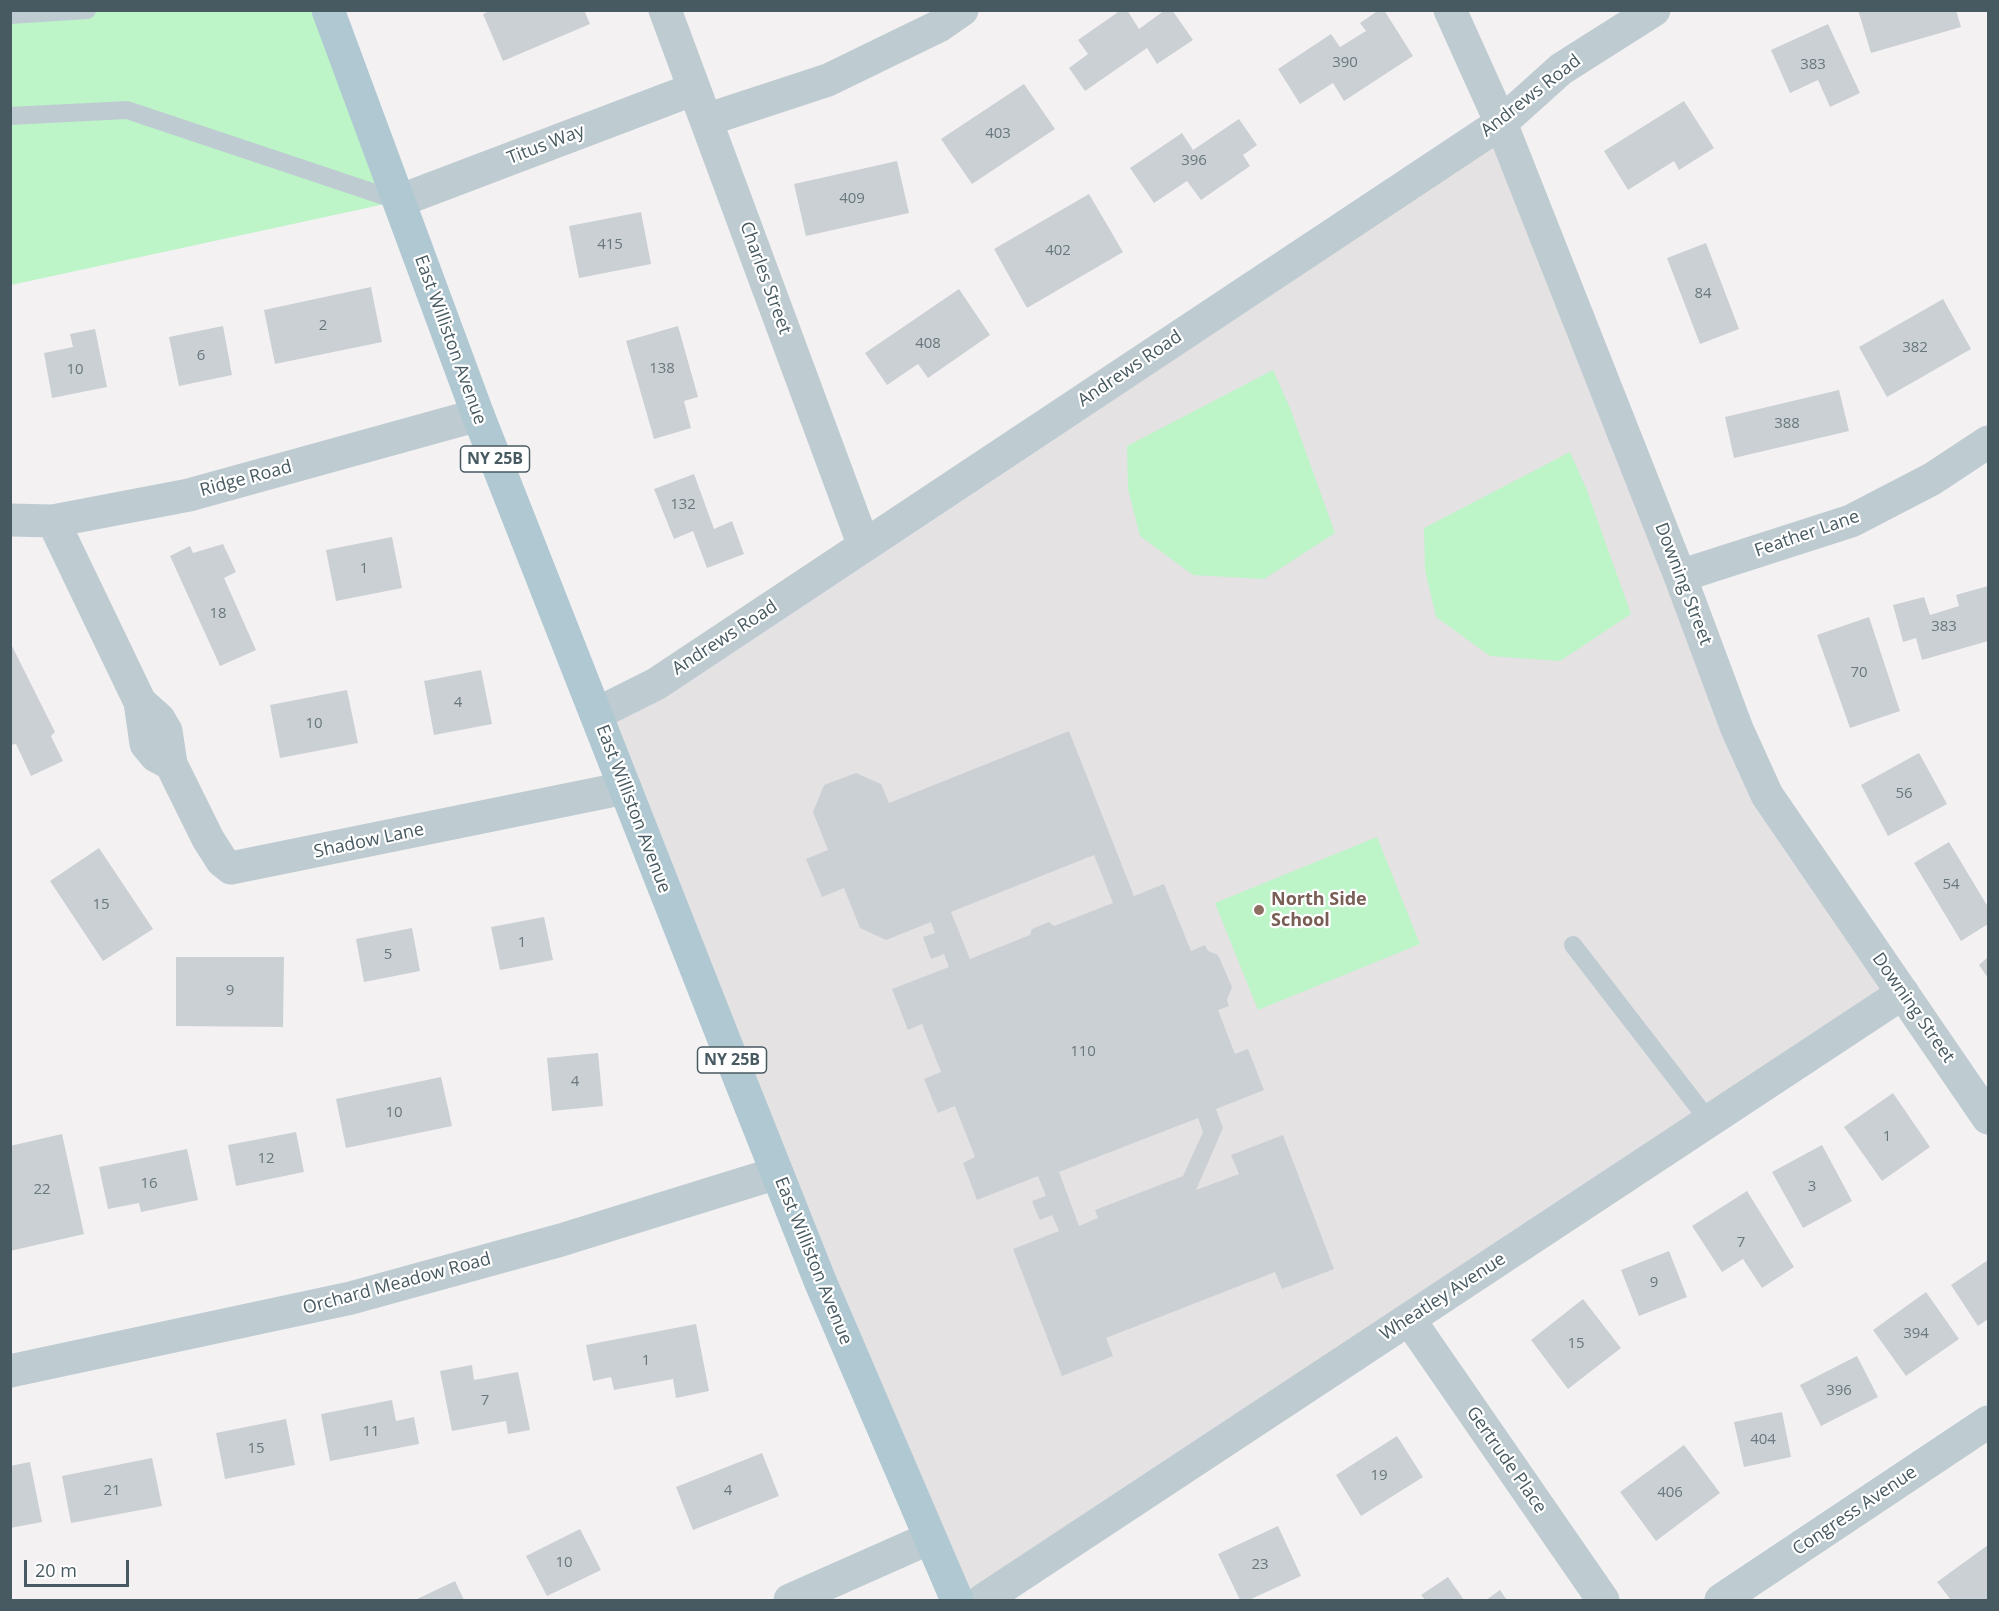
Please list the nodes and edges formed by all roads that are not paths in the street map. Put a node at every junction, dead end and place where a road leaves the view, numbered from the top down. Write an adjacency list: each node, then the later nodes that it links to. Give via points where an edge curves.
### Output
1 (87, 10): 7 (lane)
2 (328, 10): 12 (main road, East Williston Avenue / NY 25B)
3 (665, 10): 8 (street, Charles Street)
4 (962, 10): 10 (street, via 939,26 828,80)
5 (1450, 10): 11 (street, Downing Street)
6 (1654, 10): 11 (street, Andrews Road, via 1561,69)
7 (10, 15)
8 (694, 89): 10 (street, Charles Street); 12 (street, Titus Way)
9 (10, 116): 12 (lane, via 127,110)
10 (706, 120): 17 (street, Charles Street)
11 (1502, 123): 17 (street, Andrews Road); 18 (street, Downing Street)
12 (399, 201): 13 (main road, East Williston Avenue / NY 25B)
13 (478, 415): 16 (street, Ridge Road, via 189,495); 19 (main road, East Williston Avenue / NY 25B)
14 (1989, 442): 18 (street, Feather Lane, via 1932,479 1851,521)
15 (10, 520): 16 (street, Ridge Road)
16 (52, 521): 20 (street, Shadow Lane, via 140,702 146,744 156,756 171,764 208,839 231,868)
17 (864, 546): 19 (street, Andrews Road, via 656,684)
18 (1680, 576): 22 (street, Downing Street, via 1737,729 1767,795)
19 (596, 714): 20 (main road, East Williston Avenue / NY 25B)
20 (625, 788): 25 (main road, East Williston Avenue / NY 25B)
21 (1573, 945): 24 (lane)
22 (1903, 993): 23 (street, Downing Street); 24 (street, Wheatley Avenue)
23 (1989, 1118)
24 (1709, 1121): 26 (street, Wheatley Avenue)
25 (777, 1173): 27 (street, Orchard Meadow Road, via 561,1240 351,1298); 29 (main road, East Williston Avenue / NY 25B)
26 (1409, 1319): 32 (street, Wheatley Avenue); 33 (street, Gertrude Place)
27 (10, 1371)
28 (1989, 1422): 34 (street, Congress Avenue)
29 (930, 1538): 30 (street); 31 (main road, East Williston Avenue / NY 25B)
30 (790, 1600)
31 (957, 1600)
32 (983, 1600)
33 (1603, 1600)
34 (1721, 1600)

